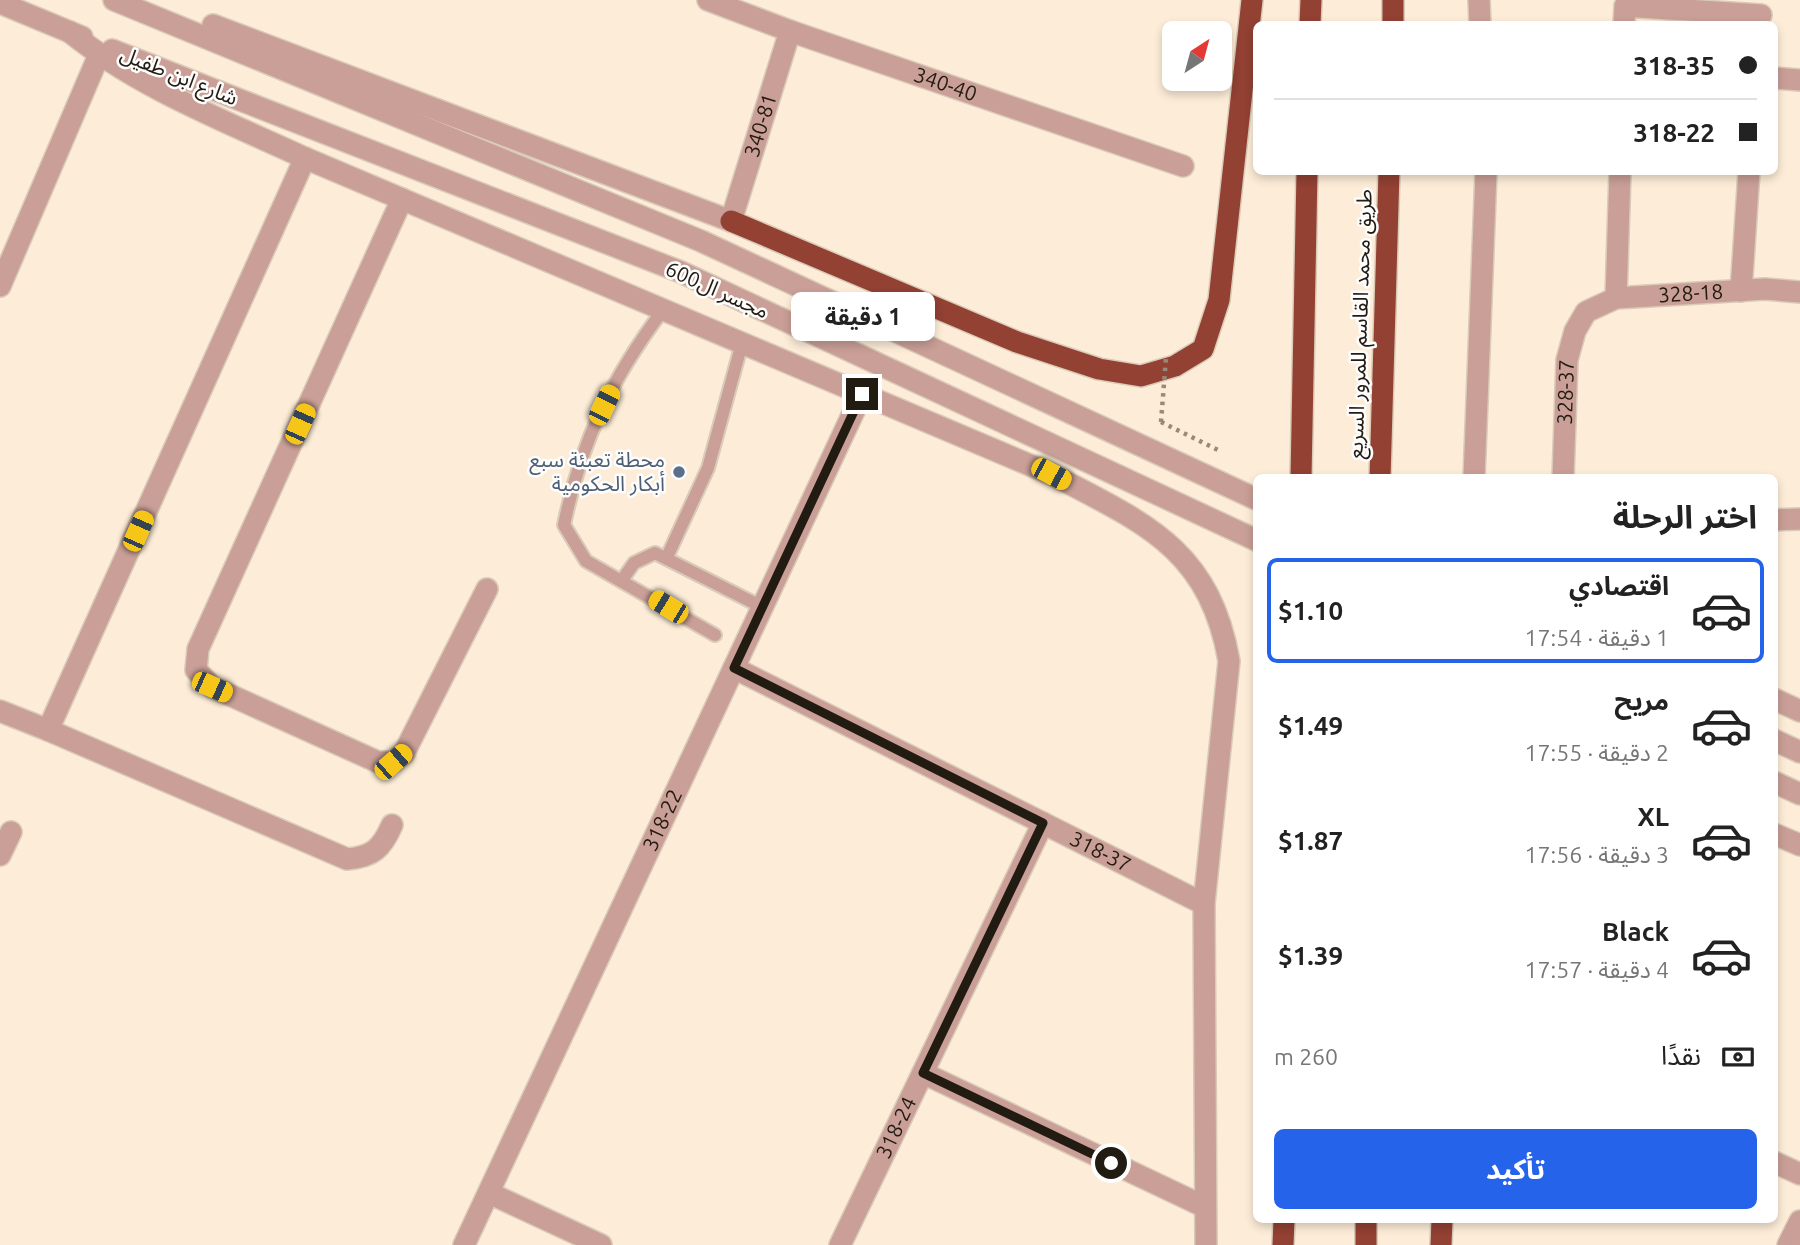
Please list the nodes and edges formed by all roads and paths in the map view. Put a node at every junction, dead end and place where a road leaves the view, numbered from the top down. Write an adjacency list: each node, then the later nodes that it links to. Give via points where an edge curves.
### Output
1 (114, 0): 43 (street, مجسر ال600, via 701,241)
2 (141, 0): 28 (street)
3 (708, 0): 14 (street, 340-40)
4 (1252, 0): 28 (highway, via 1219,300 1203,349 1175,366 1141,376 1099,369 1029,346)
5 (1311, 0): 11 (highway)
6 (1393, 0): 12 (highway)
7 (1479, 0): 13 (street)
8 (0, 2): 15 (street, شارع ابن طفيل)
9 (1624, 10): 10 (street)
10 (1762, 13)
11 (1310, 21)
12 (1393, 21)
13 (1480, 21)
14 (790, 31): 21 (street, 340-40); 28 (street, 340-81)
15 (70, 32): 16 (street); 19 (street, شارع ابن طفيل)
16 (99, 55): 20 (street); 29 (street)
17 (1778, 78): 18 (street)
18 (1800, 80)
19 (360, 147): 46 (street, مجسر ال600, via 681,272)
20 (305, 159): 27 (street); 56 (street)
21 (1183, 166)
22 (1307, 175): 39 (highway)
23 (1389, 175): 40 (highway, طريق محمد القاسم للمرور السريع)
24 (1486, 175): 41 (street)
25 (1619, 175): 32 (street)
26 (1749, 175): 30 (street)
27 (402, 200): 33 (street); 49 (street, via 198,649 196,670 212,687 378,762 393,762 404,752)
28 (731, 221)
29 (0, 286)
30 (1741, 291): 31 (street, 328-18); 32 (street, 328-18)
31 (1800, 292)
32 (1616, 298): 34 (street, 328-18)
33 (663, 310): 35 (street); 48 (lane, via 628,357 593,429 573,478 564,525 586,561)
34 (1586, 312): 42 (street, 328-37, via 1567,360)
35 (742, 344): 37 (street); 47 (lane, via 708,468)
36 (1166, 358): 38 (path, bridge)
37 (862, 394): 50 (street, 318-22); 67 (street, via 1051,474 1123,512 1177,549 1211,596 1229,661)
38 (1161, 422)
39 (1301, 474)
40 (1380, 474)
41 (1474, 474)
42 (1563, 474)
43 (1253, 498)
44 (1800, 519): 45 (street)
45 (1778, 520)
46 (1253, 539)
47 (667, 557): 48 (lane, via 655,553 634,563); 50 (lane)
48 (622, 580): 51 (lane)
49 (487, 589)
50 (762, 607): 52 (street, 318-22)
51 (715, 635)
52 (734, 668): 61 (street, 318-37); 71 (street, 318-22)
53 (1778, 701): 55 (street)
54 (0, 711): 56 (street)
55 (1800, 711)
56 (48, 730): 62 (street, via 347,859 366,858 385,841)
57 (1778, 742): 58 (street)
58 (1800, 752)
59 (1778, 784): 60 (street)
60 (1800, 794)
61 (1043, 823): 67 (street, 318-37); 68 (street, 318-24)
62 (393, 825)
63 (11, 832): 66 (street)
64 (1778, 836): 65 (street)
65 (1800, 845)
66 (0, 855)
67 (1204, 904): 72 (street)
68 (923, 1073): 72 (street); 79 (street, 318-24)
69 (1778, 1164): 70 (street)
70 (1800, 1174)
71 (489, 1193): 77 (street, 318-22); 78 (street)
72 (1205, 1207): 80 (street)
73 (1800, 1221): 84 (street)
74 (1283, 1223): 81 (highway)
75 (1366, 1223): 82 (highway)
76 (1442, 1223): 83 (highway)
77 (464, 1245)
78 (601, 1245)
79 (840, 1245)
80 (1206, 1245)
81 (1283, 1245)
82 (1366, 1245)
83 (1441, 1245)
84 (1788, 1245)

